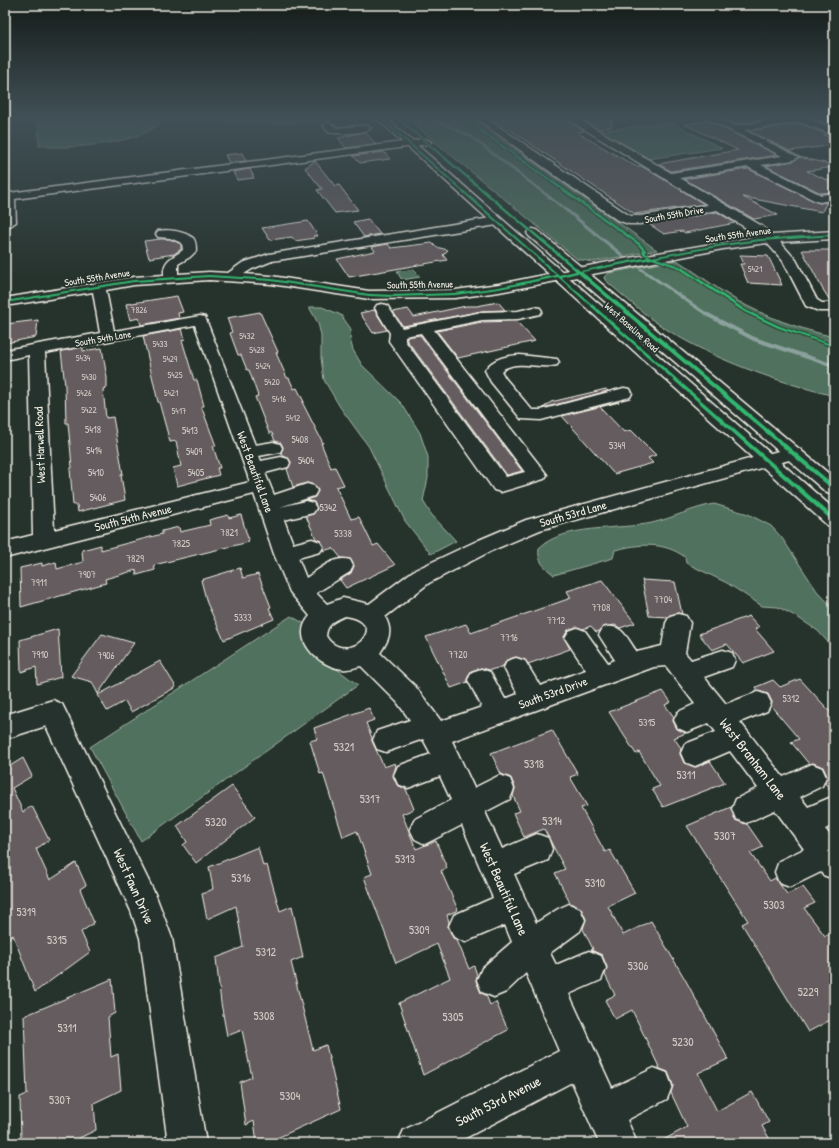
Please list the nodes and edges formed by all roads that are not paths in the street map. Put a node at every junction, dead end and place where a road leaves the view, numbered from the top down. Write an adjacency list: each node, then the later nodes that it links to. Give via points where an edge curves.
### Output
1 (182, 172): 9 (street)
2 (441, 172): 12 (street, West Baseline Road)
3 (461, 172): 17 (street, West Baseline Road)
4 (556, 172): 11 (street, South 55th Drive, via 628,220)
5 (660, 172): 8 (street)
6 (703, 172): 8 (street)
7 (765, 172): 10 (street, via 820,199)
8 (669, 177): 11 (street)
9 (7, 196): 13 (street)
10 (834, 196)
11 (720, 206): 16 (street)
12 (497, 221): 18 (street, via 269,258 247,266); 19 (street, West Baseline Road)
13 (10, 222)
14 (162, 234): 20 (street, via 172,234 188,241 190,251 169,267)
15 (834, 235): 16 (street, South 55th Avenue)
16 (771, 239): 17 (street, South 55th Avenue, via 623,262); 23 (street, via 789,260 810,302 813,305)
17 (578, 272): 19 (street, South 55th Avenue); 36 (street, West Baseline Road)
18 (233, 276): 19 (street, South 55th Avenue, via 344,292 393,296 456,294); 20 (street, South 55th Avenue)
19 (559, 276): 38 (street, West Baseline Road)
20 (171, 277): 21 (street, South 55th Avenue)
21 (99, 287): 22 (street, South 55th Avenue); 29 (street)
22 (5, 302)
23 (834, 307)
24 (382, 308): 28 (street)
25 (535, 311): 27 (street, via 518,315 482,316)
26 (200, 320): 29 (street, South 54th Lane); 39 (street, West Beautiful Lane)
27 (424, 327): 28 (street); 28 (street, via 537,475 501,485 397,340)
28 (398, 333)
29 (108, 337): 30 (street, South 54th Lane)
30 (36, 350): 31 (street, South 54th Lane); 43 (street, West Harwell Road)
31 (5, 355)
32 (551, 362): 34 (street, via 517,360 499,364 493,370 497,379 524,413)
33 (624, 392): 34 (street)
34 (541, 415): 35 (street)
35 (558, 425)
36 (793, 453): 38 (street, South 53rd Lane); 40 (street, West Baseline Road)
37 (277, 456): 39 (street)
38 (767, 461): 42 (street, West Baseline Road); 49 (street, South 53rd Lane, via 533,525 421,577)
39 (260, 485): 41 (street); 43 (street, South 54th Avenue); 46 (street, West Beautiful Lane)
40 (834, 488)
41 (307, 500)
42 (834, 520)
43 (44, 540): 45 (street, South 54th Avenue)
44 (312, 547): 46 (street)
45 (5, 550)
46 (285, 554): 48 (street, West Beautiful Lane)
47 (342, 566): 48 (street)
48 (301, 592): 50 (street, West Beautiful Lane)
49 (370, 615): 50 (street, via 354,607 343,607); 54 (street, via 376,622 377,638)
50 (324, 616): 54 (street, via 315,629 314,638 324,653 344,659)
51 (678, 623): 56 (street)
52 (611, 635): 57 (street)
53 (577, 638): 59 (street)
54 (364, 653): 68 (street, West Beautiful Lane, via 406,694)
55 (723, 660): 56 (street, South 53rd Drive)
56 (679, 663): 57 (street, South 53rd Drive, via 653,657); 65 (street, West Branham Lane)
57 (632, 665): 59 (street, South 53rd Drive)
58 (516, 668): 61 (street)
59 (603, 675): 61 (street, South 53rd Drive)
60 (482, 680): 63 (street)
61 (534, 700): 63 (street, South 53rd Drive)
62 (758, 703): 65 (street)
63 (498, 713): 68 (street, South 53rd Drive)
64 (687, 720): 65 (street)
65 (724, 721): 69 (street); 73 (street, West Branham Lane)
66 (5, 727): 93 (street, West Fawn Drive, via 52,712 146,907 156,938)
67 (386, 740): 68 (street)
68 (437, 740): 70 (street); 74 (street, West Beautiful Lane)
69 (695, 753)
70 (408, 775)
71 (812, 777): 73 (street)
72 (500, 789): 74 (street)
73 (781, 794): 75 (street); 77 (street, West Branham Lane)
74 (468, 807): 78 (street); 81 (street, West Beautiful Lane)
75 (746, 810)
76 (834, 810): 77 (street)
77 (804, 824): 80 (street, West Branham Lane)
78 (425, 829)
79 (537, 849): 81 (street)
80 (830, 858): 82 (street)
81 (494, 867): 83 (street, West Beautiful Lane)
82 (790, 872)
83 (512, 906): 85 (street); 86 (street, West Beautiful Lane)
84 (569, 920): 86 (street)
85 (465, 926)
86 (530, 947): 88 (street); 89 (street, West Beautiful Lane)
87 (589, 968): 89 (street)
88 (494, 980)
89 (547, 986): 90 (street, West Beautiful Lane)
90 (580, 1059): 92 (street, West Beautiful Lane); 94 (street, South 53rd Avenue)
91 (654, 1086): 92 (street)
92 (611, 1128)
93 (187, 1143)
94 (417, 1143)

